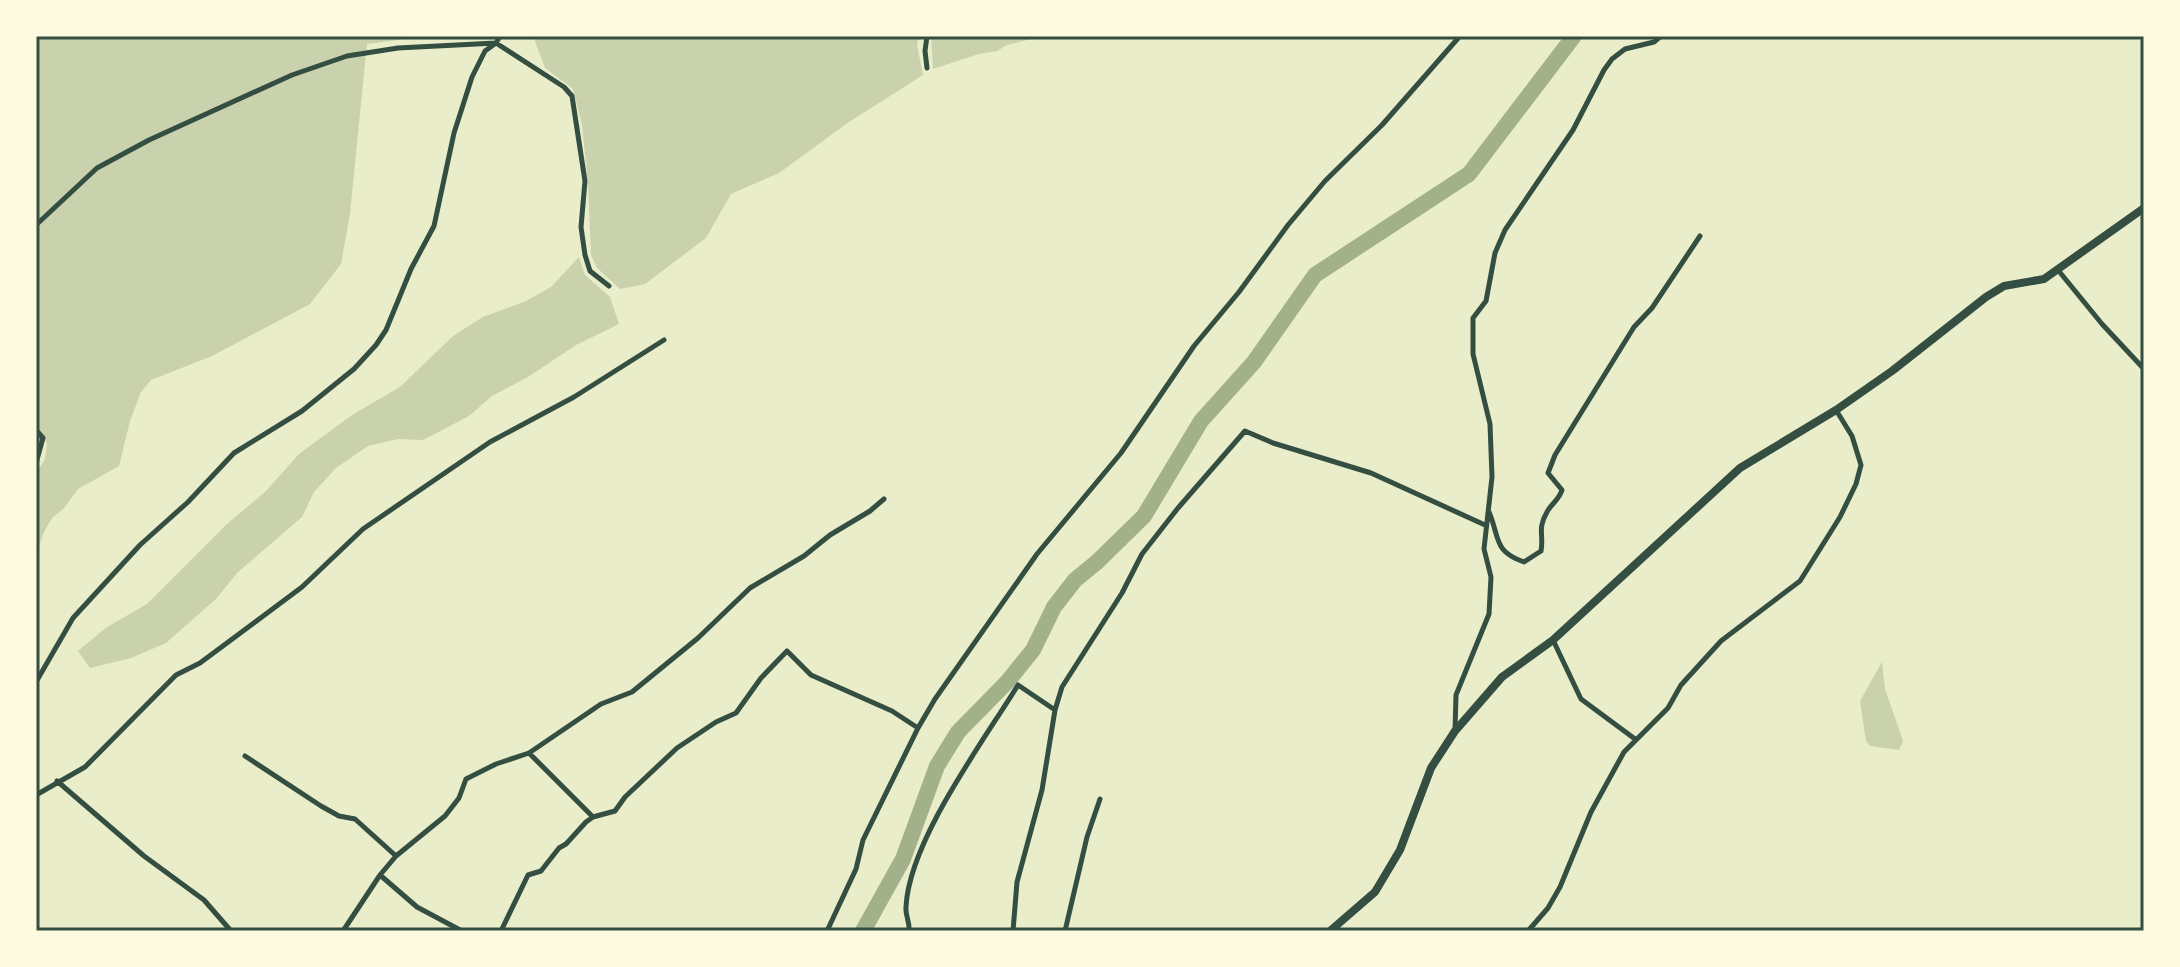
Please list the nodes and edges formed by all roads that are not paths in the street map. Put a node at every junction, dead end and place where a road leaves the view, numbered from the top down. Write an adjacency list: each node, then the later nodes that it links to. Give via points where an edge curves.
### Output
1 (500, 36): 5 (street)
2 (927, 36): 6 (street)
3 (1460, 36): 23 (street, via 1288,225 1194,346 1121,453 1037,554)
4 (1661, 36): 18 (street, via 1612,59 1495,253 1486,301 1473,318 1471,340 1490,424)
5 (496, 43): 8 (street, via 398,48 347,56 292,75 97,168); 11 (street, via 572,96 585,181 585,255 590,271); 21 (street, via 485,51 472,77 434,226 376,345 302,411 234,453 140,545 73,618)
6 (927, 68)
7 (2144, 208): 10 (main road)
8 (36, 225)
9 (1700, 236): 18 (street, via 1634,327 1555,455 1548,473 1562,490 1540,531 1541,551 1524,562 1511,558 1501,549)
10 (2058, 270): 13 (street); 14 (main road, via 1986,297)
11 (609, 286)
12 (664, 340): 28 (street, via 490,442 363,529 302,587 176,675 85,767)
13 (2144, 369)
14 (1836, 410): 20 (main road, via 1740,468); 25 (street, via 1852,436 1860,472 1807,572 1721,641 1681,685 1668,708)
15 (36, 430): 16 (street, via 43,438)
16 (36, 463)
17 (884, 499): 26 (street, via 750,588 632,692 601,704)
18 (1489, 511): 19 (street)
19 (1485, 525): 22 (street, via 1371,473 1245,431 1142,554 1074,665); 24 (street, via 1489,614 1456,695)
20 (1553, 640): 24 (main road, via 1502,677); 25 (street, via 1581,699)
21 (36, 682)
22 (1055, 710): 34 (street, via 1042,790 1017,882); 40 (street, via 1018,685 918,856 905,910)
23 (918, 728): 31 (street, via 811,675 787,651 736,713 677,748 615,811); 39 (street, via 863,840 856,869)
24 (1455, 731): 43 (main road, via 1431,768 1400,850 1375,892)
25 (1635, 739): 44 (street, via 1591,812 1560,887)
26 (529, 753): 31 (street); 32 (street, via 466,779 445,816)
27 (245, 756): 32 (street, via 321,806 355,819)
28 (57, 781): 29 (street); 35 (street, via 204,900)
29 (36, 795)
30 (1100, 799): 42 (street)
31 (593, 817): 38 (street, via 541,871 528,875)
32 (396, 856): 33 (street)
33 (380, 875): 36 (street); 37 (street, via 417,907)
34 (1013, 928): 41 (street)
35 (228, 930)
36 (343, 931)
37 (462, 931)
38 (501, 931)
39 (827, 931)
40 (909, 931)
41 (1003, 931)
42 (1065, 931)
43 (1330, 931)
44 (1528, 931)

